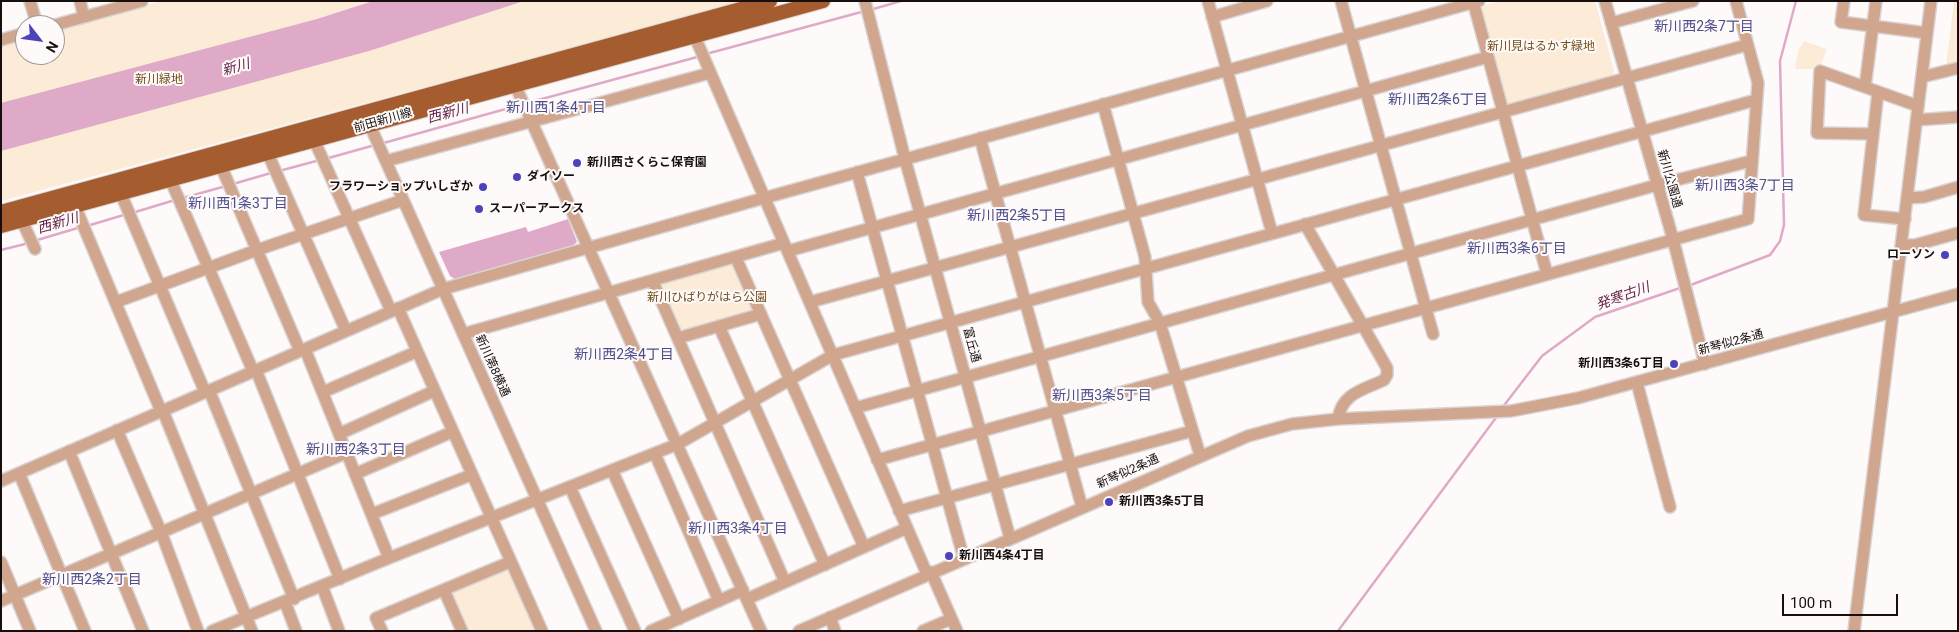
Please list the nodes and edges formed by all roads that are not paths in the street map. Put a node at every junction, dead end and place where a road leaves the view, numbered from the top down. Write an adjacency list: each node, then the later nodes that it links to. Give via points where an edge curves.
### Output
1 (30, 1): 17 (street)
2 (80, 1): 19 (street)
3 (142, 1): 19 (street)
4 (770, 1): 22 (main road, 前田新川線)
5 (823, 1): 27 (main road, 前田新川線)
6 (1208, 1): 18 (street)
7 (1267, 1): 18 (street)
8 (1341, 1): 26 (street)
9 (1605, 1): 21 (street, 新川公園通)
10 (1693, 1): 21 (street)
11 (1736, 1): 29 (street)
12 (1844, 1): 23 (street, via 1841,22)
13 (1876, 1): 23 (street)
14 (1931, 1): 24 (street)
15 (1475, 2): 26 (street); 30 (street)
16 (867, 7): 56 (street, 富丘通)
17 (34, 15)
18 (1212, 16): 33 (street)
19 (84, 17): 20 (street)
20 (65, 22)
21 (1611, 23): 35 (street, 新川公園通)
22 (690, 24): 27 (street); 44 (main road, 前田新川線)
23 (1873, 26): 24 (street); 37 (street)
24 (1927, 32): 34 (street)
25 (15, 36): 28 (street)
26 (1351, 36): 33 (street); 38 (street)
27 (695, 37): 32 (street); 36 (main road, 前田新川線)
28 (1, 40)
29 (1747, 45): 35 (street); 40 (street, via 1758,82)
30 (1488, 57): 38 (street); 43 (street)
31 (1958, 68): 34 (street)
32 (709, 70): 46 (street); 70 (street)
33 (1226, 70): 41 (street); 49 (street)
34 (1922, 77): 42 (street)
35 (1626, 78): 43 (street); 50 (street, 新川公園通)
36 (515, 85): 46 (street); 48 (main road, 前田新川線)
37 (1865, 87): 39 (street); 51 (street, via 1820,71 1817,133)
38 (1366, 91): 49 (street); 54 (street)
39 (1878, 92): 42 (street); 51 (street)
40 (1756, 100): 50 (street); 59 (street)
41 (1103, 104): 52 (street); 57 (street)
42 (1918, 106): 47 (street)
43 (1503, 111): 54 (street); 60 (street)
44 (364, 112): 48 (street, 新川第8横通); 62 (main road, 前田新川線)
45 (1958, 117): 47 (street)
46 (530, 118): 55 (street); 90 (street)
47 (1917, 120): 71 (street)
48 (370, 125): 53 (main road, 前田新川線); 55 (street, 新川第8横通)
49 (1242, 125): 57 (street); 64 (street)
50 (1641, 131): 60 (street); 66 (street, 新川公園通)
51 (1873, 134): 79 (street, via 1864,215)
52 (980, 138): 56 (street); 69 (street)
53 (315, 142): 58 (main road, 前田新川線); 78 (street)
54 (1380, 145): 64 (street); 72 (street)
55 (384, 157): 73 (street, 新川第8横通)
56 (905, 159): 63 (street); 77 (street, 富丘通)
57 (1118, 159): 69 (street); 76 (street)
58 (271, 160): 61 (main road, 前田新川線); 87 (street)
59 (1751, 161): 66 (street); 88 (street, via 1748,219)
60 (1519, 165): 72 (street); 80 (street)
61 (221, 166): 65 (main road, 前田新川線); 94 (street)
62 (165, 168): 65 (street); 75 (main road, 前田新川線)
63 (857, 172): 70 (street); 84 (street)
64 (1256, 178): 76 (street); 85 (street)
65 (171, 181): 68 (main road, 前田新川線); 97 (street)
66 (1657, 185): 80 (street); 88 (street, 新川公園通)
67 (1958, 187): 71 (street, via 1924,197)
68 (121, 194): 74 (main road, 前田新川線); 104 (street)
69 (996, 194): 77 (street); 93 (street)
70 (764, 198): 90 (street); 91 (street)
71 (1907, 198): 79 (street)
72 (1396, 199): 82 (street); 95 (street)
73 (403, 200): 78 (street); 105 (street, 新川第8横通)
74 (75, 206): 81 (main road, 前田新川線); 108 (street)
75 (1, 212)
76 (1133, 213): 93 (street); 98 (street)
77 (921, 215): 84 (street); 99 (street, 富丘通)
78 (350, 218): 87 (street); 112 (street)
79 (1905, 219): 89 (street)
80 (1533, 220): 95 (street); 100 (street)
81 (22, 221): 83 (main road, 前田新川線); 92 (street)
82 (1305, 224): 85 (street); 101 (street)
83 (1, 226)
84 (873, 228): 91 (street); 103 (street)
85 (1272, 233): 98 (street)
86 (1958, 233): 89 (street, via 1915,245)
87 (303, 235): 94 (street); 119 (street)
88 (1673, 239): 100 (street); 128 (street, 新川公園通)
89 (1902, 245): 113 (street)
90 (589, 247): 105 (street); 106 (street)
91 (786, 247): 96 (street); 109 (street)
92 (35, 249)
93 (1010, 249): 99 (street); 110 (street)
94 (257, 250): 97 (street); 124 (street)
95 (1411, 254): 101 (street); 111 (street)
96 (736, 258): 102 (street); 114 (street)
97 (209, 268): 104 (street); 129 (street)
98 (1146, 268): 110 (street); 116 (street, via 1148,302)
99 (936, 269): 103 (street); 115 (street, 富丘通)
100 (1547, 274): 111 (street)
101 (1334, 275): 116 (street); 118 (street)
102 (652, 282): 106 (street); 123 (street)
103 (888, 283): 109 (street); 122 (street)
104 (161, 286): 108 (street); 134 (street)
105 (443, 289): 112 (street); 120 (street, 新川第8横通)
106 (610, 294): 120 (street); 149 (street)
107 (1958, 294): 113 (street, 新琴似2条通)
108 (116, 302): 140 (street)
109 (810, 302): 126 (street)
110 (1025, 302): 115 (street); 127 (street)
111 (1426, 308): 118 (street); 121 (street)
112 (395, 310): 119 (street); 125 (street)
113 (1893, 312): 128 (street, 新琴似2条通); 218 (street)
114 (761, 314): 117 (street); 132 (street)
115 (951, 322): 122 (street); 131 (street, 富丘通)
116 (1160, 323): 127 (street); 130 (street)
117 (719, 326): 123 (street); 138 (street)
118 (1362, 326): 130 (street); 142 (street, via 1387,375 1384,380 1345,398 1339,408)
119 (346, 331): 124 (street)
120 (463, 334): 167 (street, 新川第8横通)
121 (1433, 334)
122 (903, 336): 126 (street); 136 (street)
123 (678, 338): 143 (street)
124 (302, 350): 129 (street); 137 (street)
125 (416, 352): 135 (street); 137 (street)
126 (832, 355): 132 (street); 139 (street)
127 (1040, 357): 131 (street); 141 (street)
128 (1705, 364): 133 (street, 新琴似2条通)
129 (254, 371): 134 (street); 159 (street)
130 (1176, 377): 141 (street); 146 (street)
131 (966, 378): 136 (street); 145 (street, 富丘通)
132 (791, 380): 138 (street); 177 (street)
133 (1637, 383): 142 (street, 新琴似2条通, via 1511,411); 169 (street)
134 (207, 391): 140 (street); 165 (street)
135 (434, 391): 147 (street); 148 (street)
136 (917, 391): 139 (street); 150 (street)
137 (322, 392): 148 (street)
138 (753, 401): 143 (street); 183 (street)
139 (855, 408): 155 (street)
140 (162, 411): 144 (street); 171 (street)
141 (1055, 411): 145 (street); 156 (street)
142 (1338, 419): 154 (street, 新琴似2条通, via 1292,424 1248,436)
143 (716, 423): 149 (street); 187 (street)
144 (118, 430): 151 (street); 175 (street)
145 (981, 431): 150 (street); 163 (street, 富丘通)
146 (1192, 431): 154 (street); 156 (street)
147 (452, 432): 160 (street); 161 (street)
148 (339, 434): 152 (street)
149 (678, 444): 153 (street); 191 (street)
150 (932, 444): 155 (street); 166 (street)
151 (69, 451): 158 (street); 178 (street)
152 (346, 453): 159 (street); 160 (street)
153 (655, 454): 157 (street); 194 (street)
154 (1200, 455): 168 (street, 新琴似2条通)
155 (877, 460): 170 (street)
156 (1070, 463): 163 (street); 168 (street)
157 (612, 470): 164 (street); 197 (street)
158 (19, 473): 162 (street); 185 (street)
159 (299, 473): 165 (street); 186 (street)
160 (355, 474): 172 (street)
161 (471, 475): 172 (street); 173 (street)
162 (1, 481)
163 (996, 485): 166 (street); 176 (street, 富丘通)
164 (570, 487): 167 (street); 211 (street)
165 (252, 494): 171 (street); 192 (street)
166 (947, 499): 170 (street); 180 (street)
167 (537, 500): 173 (street); 210 (street, 新川第8横通)
168 (1082, 507): 176 (street, 新琴似2条通)
169 (1670, 508)
170 (899, 511): 174 (street)
171 (205, 514): 175 (street); 195 (street)
172 (372, 514): 179 (street)
173 (491, 519): 179 (street); 182 (street)
174 (907, 528): 177 (street); 184 (street)
175 (161, 532): 178 (street); 203 (street)
176 (1010, 538): 180 (street, 新琴似2条通)
177 (864, 547): 183 (street)
178 (111, 554): 185 (street); 202 (street)
179 (389, 558): 186 (street)
180 (964, 559): 184 (street, 新琴似2条通)
181 (1, 562): 190 (street)
182 (510, 562): 189 (street); 209 (street)
183 (825, 565): 187 (street)
184 (929, 573): 196 (street, 新琴似2条通); 198 (street)
185 (61, 575): 190 (street); 201 (street)
186 (340, 579): 188 (street)
187 (785, 582): 191 (street)
188 (322, 586): 192 (street); 207 (street)
189 (444, 590): 199 (street); 208 (street, via 376,618)
190 (15, 595): 193 (street); 200 (street)
191 (745, 595): 194 (street); 213 (street)
192 (289, 600): 195 (street); 206 (street)
193 (1, 601)
194 (720, 601): 197 (street)
195 (247, 617): 204 (street); 205 (street)
196 (830, 617): 214 (street, 新琴似2条通); 215 (street)
197 (679, 619): 212 (street)
198 (951, 619): 216 (street); 217 (street)
199 (459, 630)
200 (30, 631)
201 (85, 631)
202 (143, 631)
203 (198, 631)
204 (212, 631)
205 (252, 631)
206 (296, 631)
207 (339, 631)
208 (382, 631)
209 (542, 631)
210 (596, 631)
211 (635, 631)
212 (651, 631)
213 (761, 631)
214 (799, 631)
215 (835, 631)
216 (923, 631)
217 (957, 631)
218 (1854, 631)

